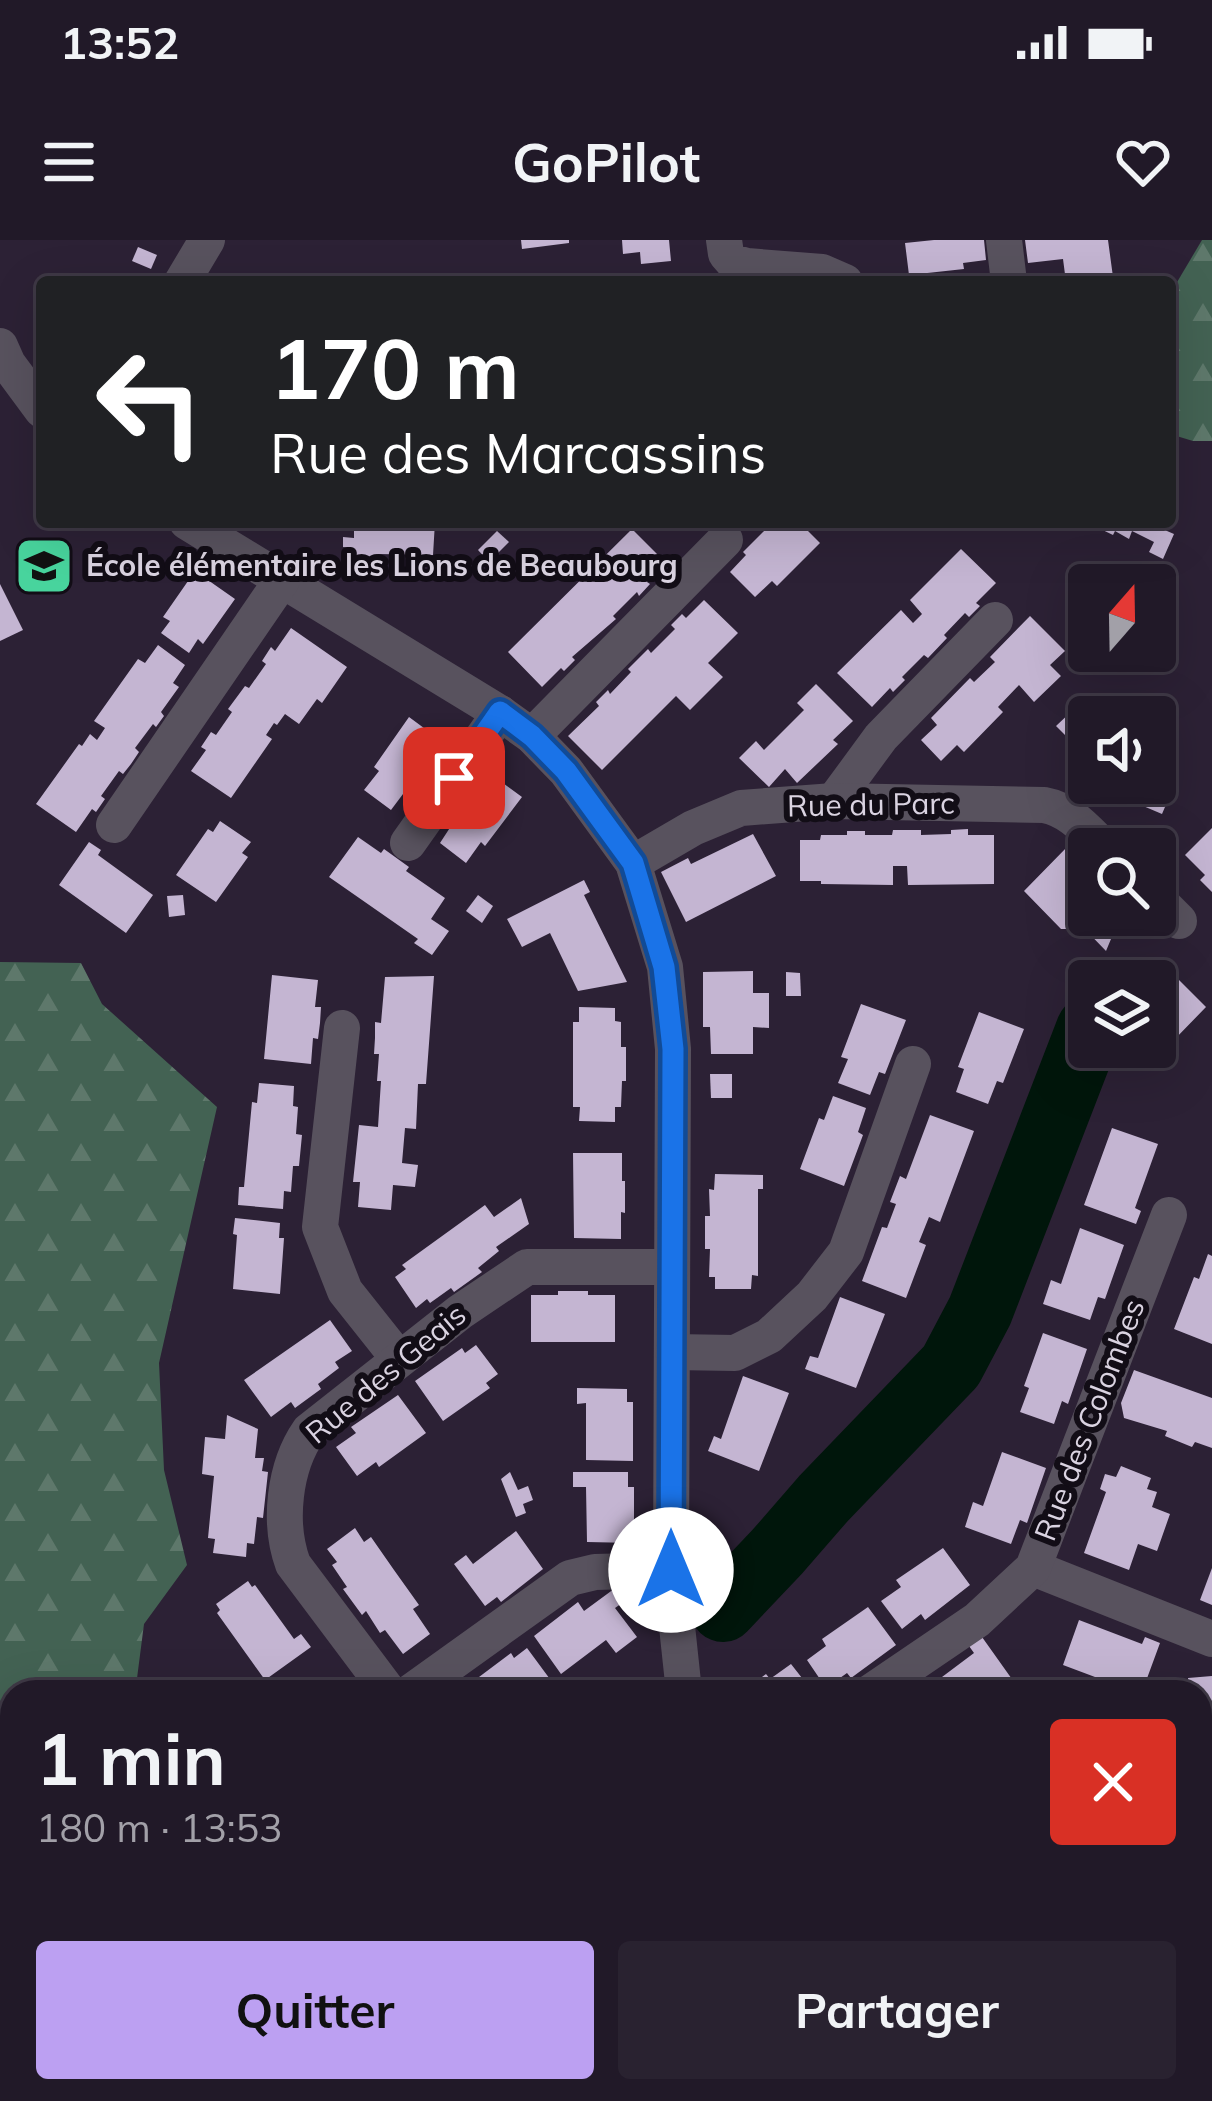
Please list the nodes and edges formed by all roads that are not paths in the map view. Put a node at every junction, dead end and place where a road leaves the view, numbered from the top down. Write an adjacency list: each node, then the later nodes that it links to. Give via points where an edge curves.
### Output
1 (207, 240): 4 (street)
2 (724, 240): 5 (street, via 734,262)
3 (1004, 240): 6 (street)
4 (186, 276)
5 (831, 276)
6 (1008, 276)
7 (0, 346): 8 (street)
8 (36, 402)
9 (198, 528): 11 (street)
10 (725, 540): 14 (street)
11 (282, 580): 13 (street); 16 (street)
12 (994, 620): 15 (street, via 881,737)
13 (500, 712): 14 (street); 18 (street)
14 (532, 736): 19 (street)
15 (834, 800): 17 (street, Rue du Parc, via 1058,807); 19 (street, Rue du Parc, via 741,808)
16 (114, 826)
17 (1085, 828)
18 (408, 843)
19 (633, 863): 23 (street, via 670,999)
20 (342, 1028): 25 (street, via 320,1227 345,1291)
21 (914, 1064): 24 (street, via 846,1252 812,1296 769,1336 735,1353)
22 (1169, 1215): 26 (street, Rue des Colombes)
23 (672, 1267): 24 (street); 25 (street, Rue des Geais, via 527,1268)
24 (673, 1352): 27 (street)
25 (399, 1359): 29 (street, Rue des Geais, via 309,1431 284,1524 292,1564)
26 (1033, 1568): 28 (street); 32 (street, Rue des Colombes, via 977,1619)
27 (671, 1570): 30 (street, via 570,1578); 31 (street)
28 (1212, 1639)
29 (380, 1680)
30 (428, 1680)
31 (683, 1680)
32 (888, 1680)

